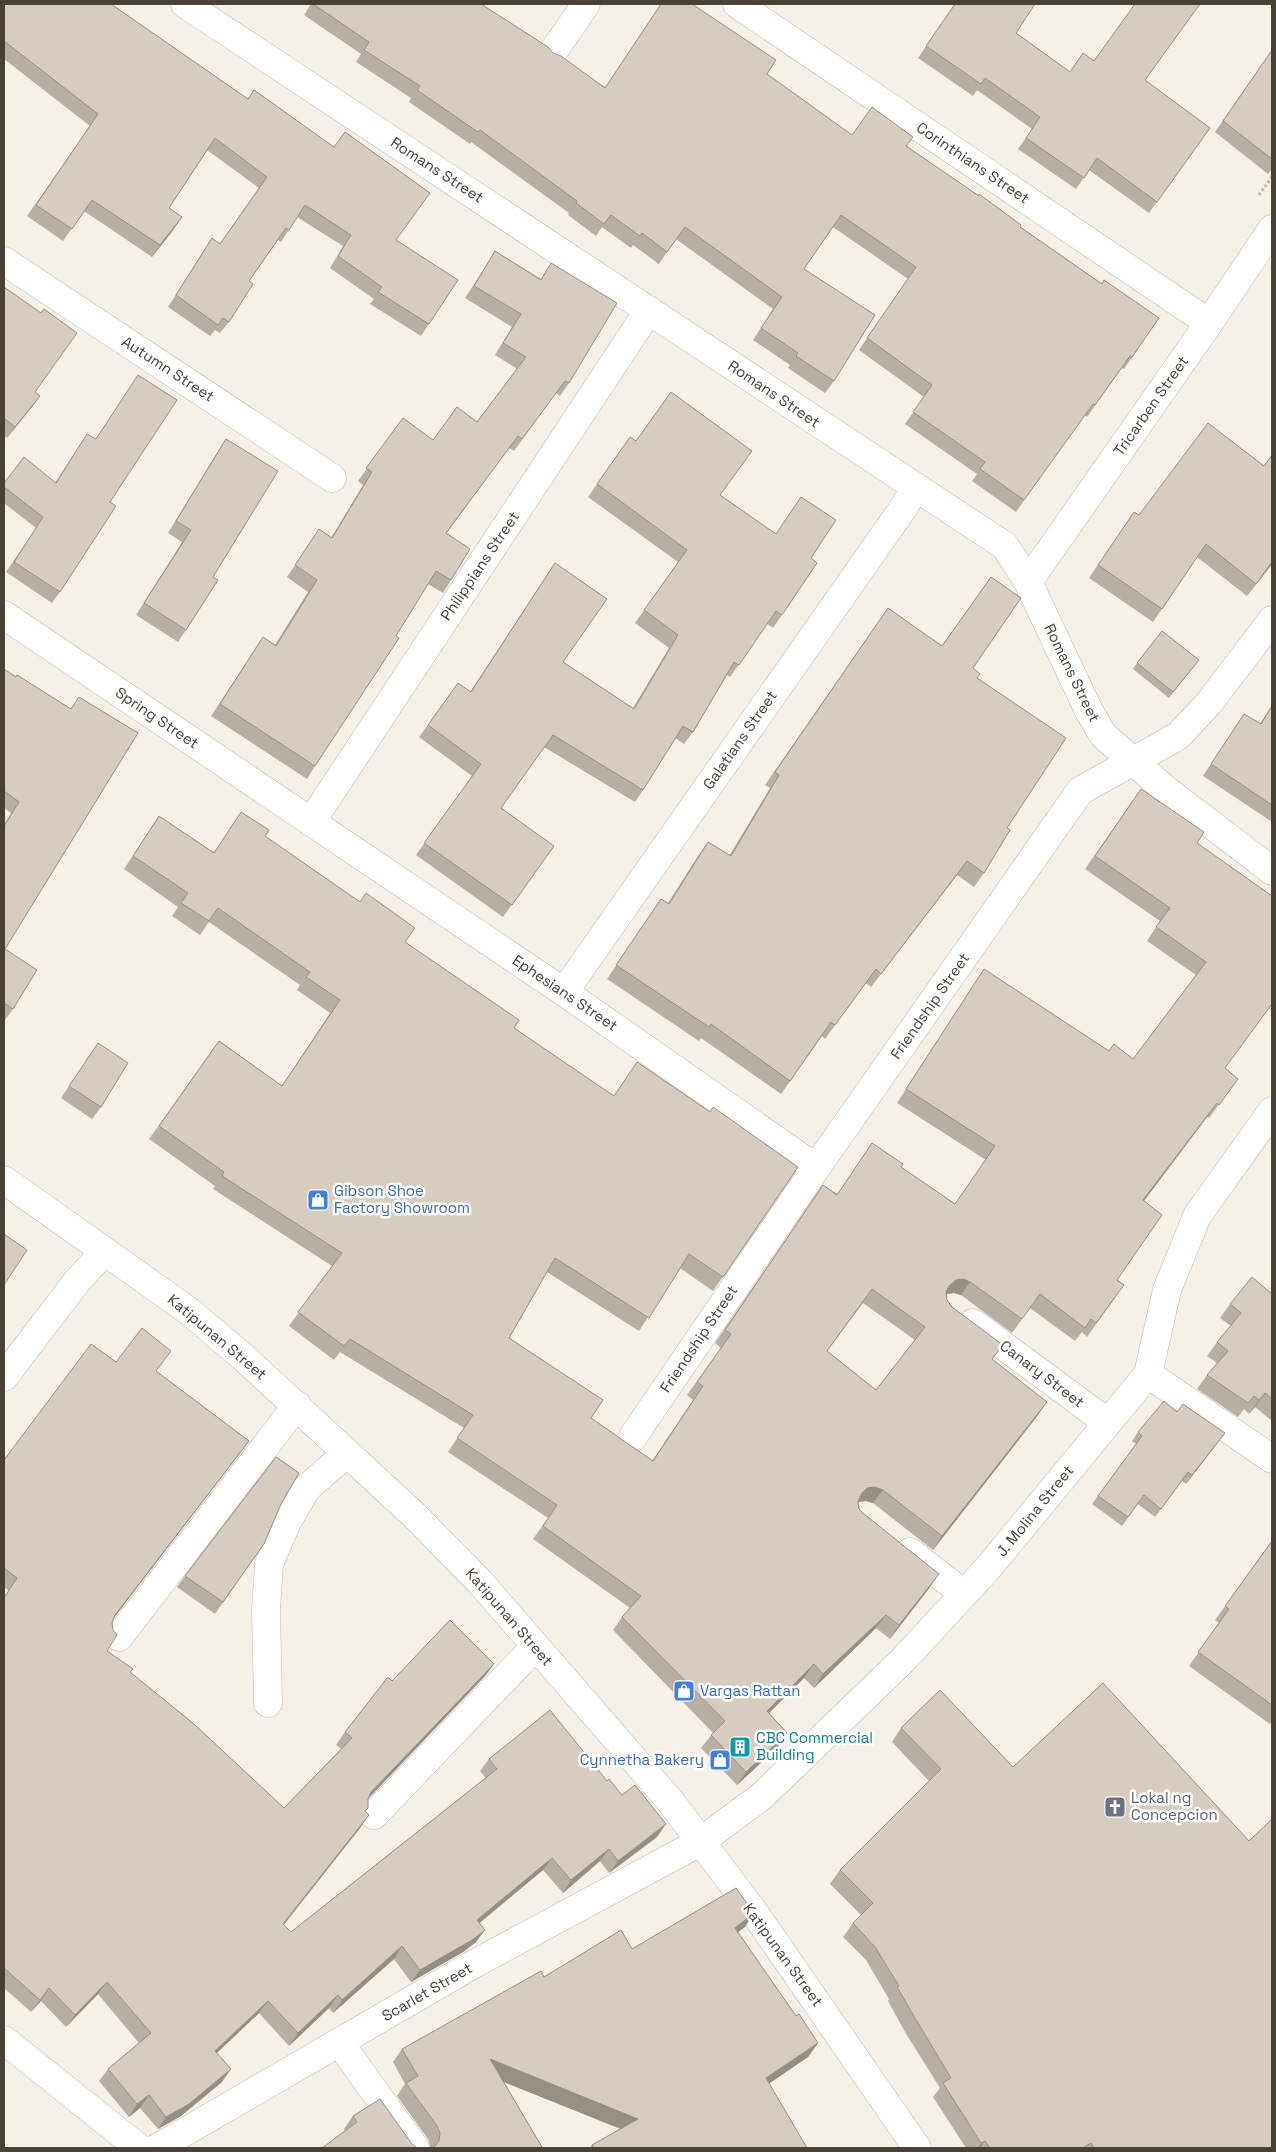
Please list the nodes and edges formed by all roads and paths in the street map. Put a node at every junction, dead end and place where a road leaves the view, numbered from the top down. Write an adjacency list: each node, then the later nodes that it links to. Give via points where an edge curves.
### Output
1 (185, 4): 7 (street, Romans Street)
2 (586, 4): 4 (street)
3 (736, 4): 8 (street, Corinthians Street)
4 (553, 52)
5 (1272, 229): 8 (street, Tricarben Street)
6 (4, 261): 9 (street, Autumn Street)
7 (649, 310): 10 (street, Romans Street); 15 (street, Philippians Street)
8 (1210, 323): 11 (street, Tricarben Street)
9 (332, 478)
10 (915, 488): 11 (street, Romans Street, via 1005,546); 17 (street, Galatians Street)
11 (1028, 582): 14 (street, Romans Street, via 1098,727)
12 (4, 615): 15 (street, Spring Street)
13 (1272, 620): 14 (street, Friendship Street, via 1209,703 1178,736)
14 (1131, 762): 16 (street, Romans Street); 19 (street, Friendship Street, via 1080,791)
15 (311, 822): 17 (street, Ephesians Street)
16 (1272, 871)
17 (564, 992): 19 (street, Ephesians Street)
18 (1272, 1111): 23 (street, J. Molina Street, via 1196,1216 1167,1290)
19 (816, 1168): 27 (street, Friendship Street)
20 (4, 1180): 21 (street, Katipunan Street)
21 (104, 1252): 24 (street, via 78,1280); 25 (street, Katipunan Street, via 190,1312)
22 (952, 1308): 26 (street, Canary Street)
23 (1148, 1374): 26 (street, J. Molina Street); 29 (street)
24 (4, 1376)
25 (297, 1406): 28 (street, Katipunan Street); 32 (street)
26 (1108, 1423): 31 (street, J. Molina Street)
27 (632, 1438)
28 (347, 1453): 33 (street, Katipunan Street, via 480,1582); 34 (street, via 307,1488 287,1522 269,1564 266,1610)
29 (1272, 1459)
30 (887, 1534): 31 (street)
31 (964, 1594): 36 (street, J. Molina Street, via 903,1660 762,1796)
32 (119, 1637)
33 (535, 1646): 35 (street); 36 (street, Katipunan Street, via 671,1802)
34 (268, 1703)
35 (374, 1815)
36 (700, 1842): 38 (street, Scarlet Street, via 474,1964); 39 (street, Katipunan Street, via 756,1915)
37 (4, 2040): 40 (street)
38 (339, 2042): 41 (street, Scarlet Street); 42 (street)
39 (910, 2146)
40 (139, 2148)
41 (157, 2148)
42 (415, 2148)

